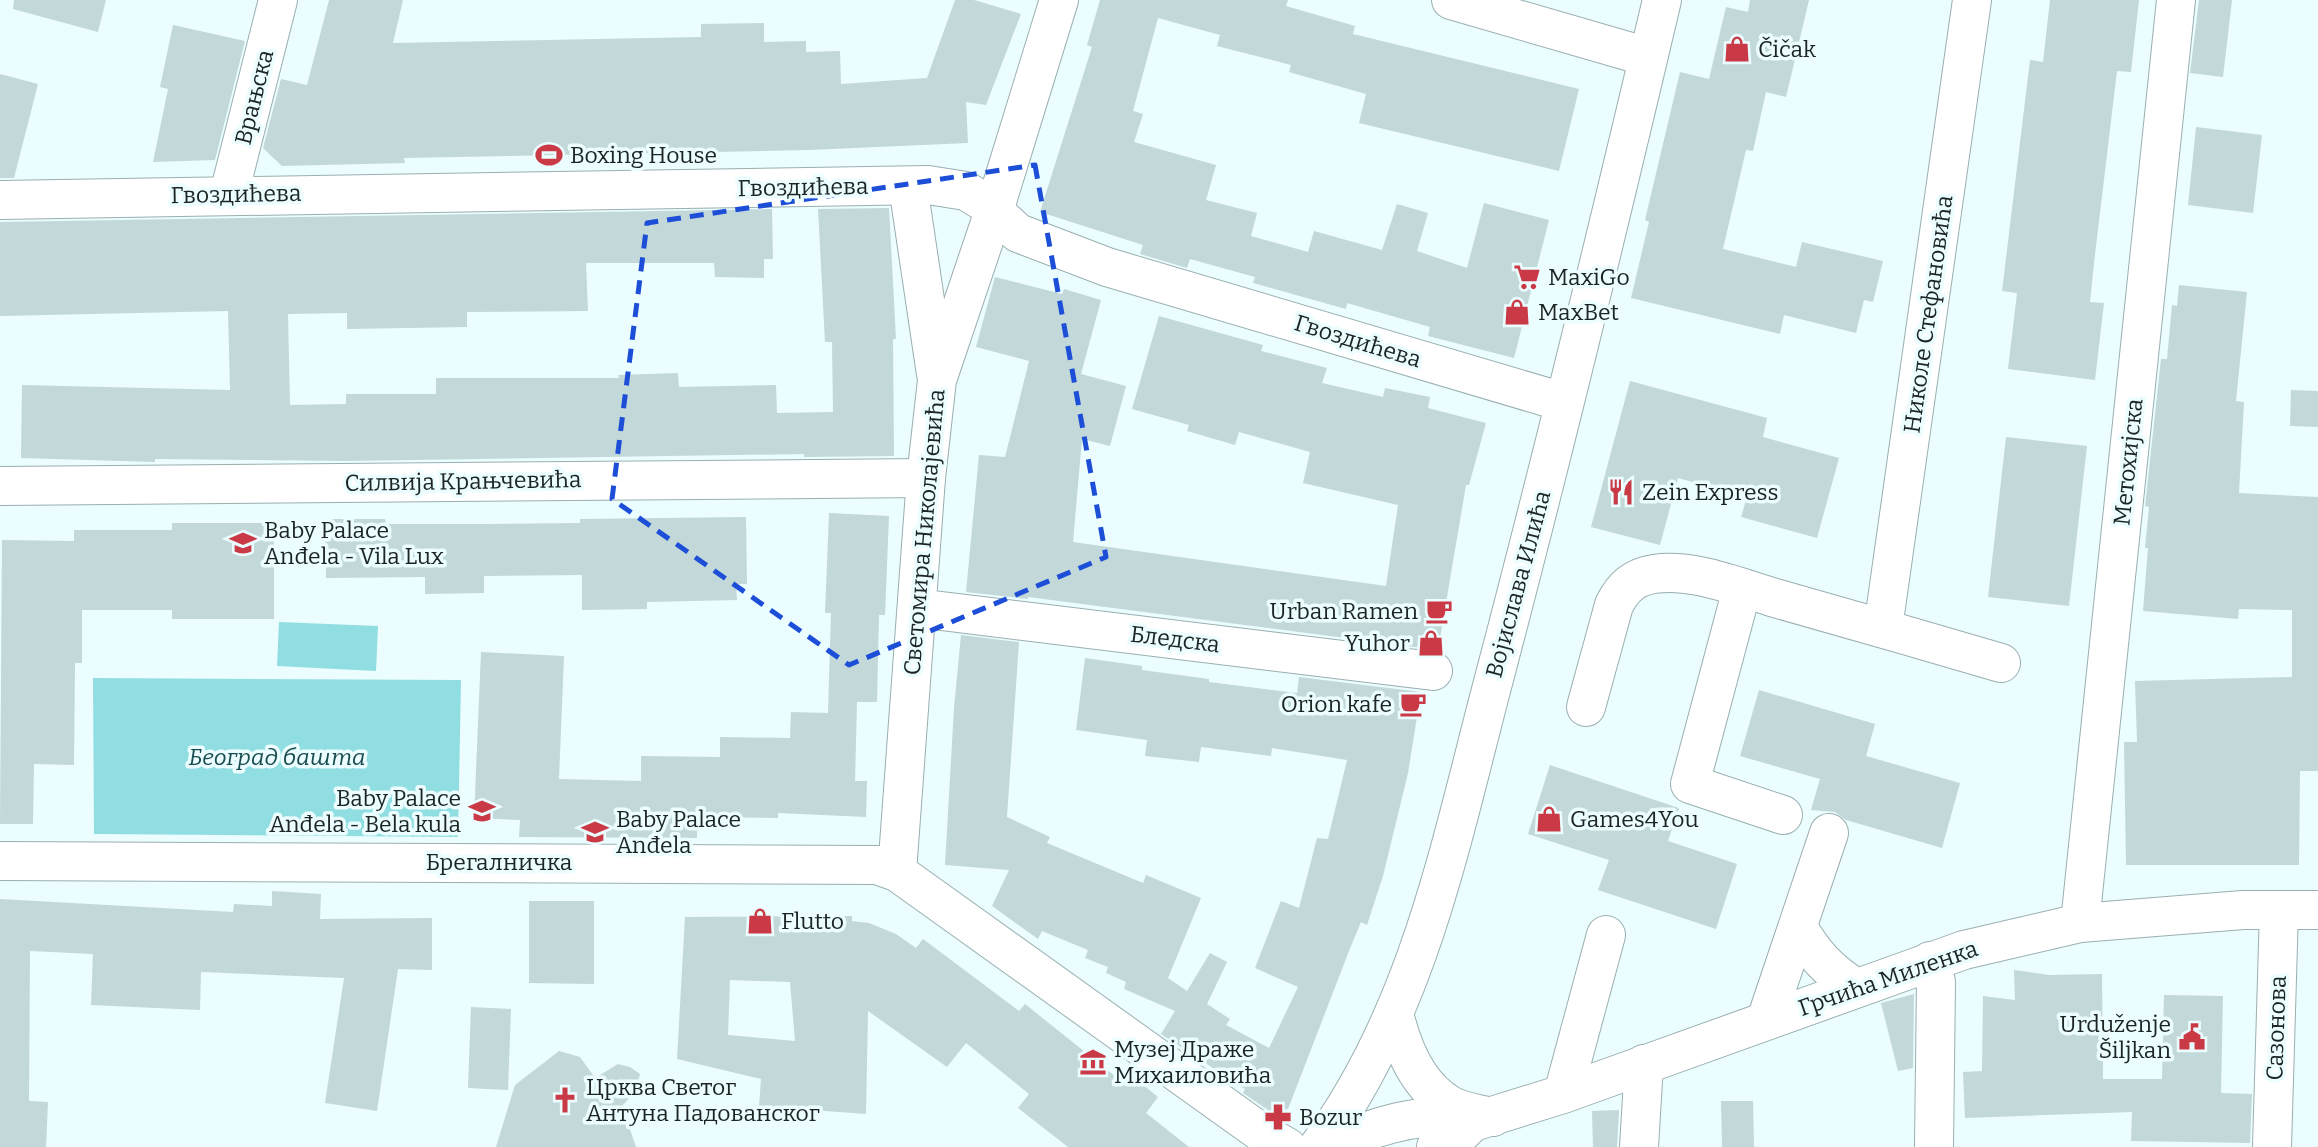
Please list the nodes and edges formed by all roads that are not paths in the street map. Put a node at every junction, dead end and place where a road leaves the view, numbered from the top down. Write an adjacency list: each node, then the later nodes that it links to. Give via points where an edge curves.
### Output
1 (278, 0): 9 (street, Врањска)
2 (1059, 0): 11 (street, Светомира Николајевића)
3 (1451, 0): 7 (street)
4 (1662, 0): 7 (street, Војислава Илића)
5 (1972, 0): 18 (street, Николе Стефановића)
6 (2176, 0): 28 (street, Метохијска)
7 (1648, 57): 13 (street, Војислава Илића)
8 (908, 186): 9 (street, Гвоздићева); 11 (street, Гвоздићева, via 966,191); 12 (street)
9 (229, 194): 10 (street, Гвоздићева)
10 (0, 200)
11 (994, 211): 12 (street, Светомира Николајевића); 13 (street, Гвоздићева, via 1032,240 1107,267)
12 (937, 380): 14 (street, Светомира Николајевића)
13 (1563, 402): 33 (street, Војислава Илића, via 1449,859)
14 (926, 478): 15 (street, Силвија Крањчевића); 17 (street, Светомира Николајевића)
15 (0, 486)
16 (1742, 589): 18 (street); 21 (street, via 1668,573 1631,582 1614,605); 22 (street, via 1690,784)
17 (917, 608): 20 (street, Бледска); 25 (street, Светомира Николајевића)
18 (1883, 628): 19 (street)
19 (2001, 663)
20 (1433, 671)
21 (1586, 707)
22 (1783, 815)
23 (1829, 833): 29 (street)
24 (0, 861): 25 (street, Брегалничка, via 855,862)
25 (897, 872): 38 (street, Брегалничка)
26 (2279, 910): 27 (street, Грчића Миленка); 28 (street, Грчића Миленка); 44 (street, Сазонова)
27 (2318, 910)
28 (2080, 923): 31 (street, Грчића Миленка, via 2030,932)
29 (1798, 927): 32 (street, via 1830,972); 34 (street)
30 (1606, 935): 36 (street)
31 (1930, 961): 32 (street, Грчића Миленка); 43 (street, via 1936,982)
32 (1856, 989): 34 (street, Грчића Миленка)
33 (1394, 1013): 37 (street, via 1400,1038 1420,1077); 39 (street, Војислава Илића, via 1353,1093)
34 (1766, 1020): 35 (street, Грчића Миленка)
35 (1644, 1064): 36 (street, Грчића Миленка); 42 (street)
36 (1563, 1094): 37 (street, Грчића Миленка)
37 (1486, 1129): 40 (street, Грчића Миленка, via 1453,1115 1439,1116); 41 (street, Грчића Миленка)
38 (1287, 1147)
39 (1318, 1147)
40 (1328, 1147)
41 (1436, 1147)
42 (1639, 1147)
43 (1934, 1147)
44 (2272, 1147)

